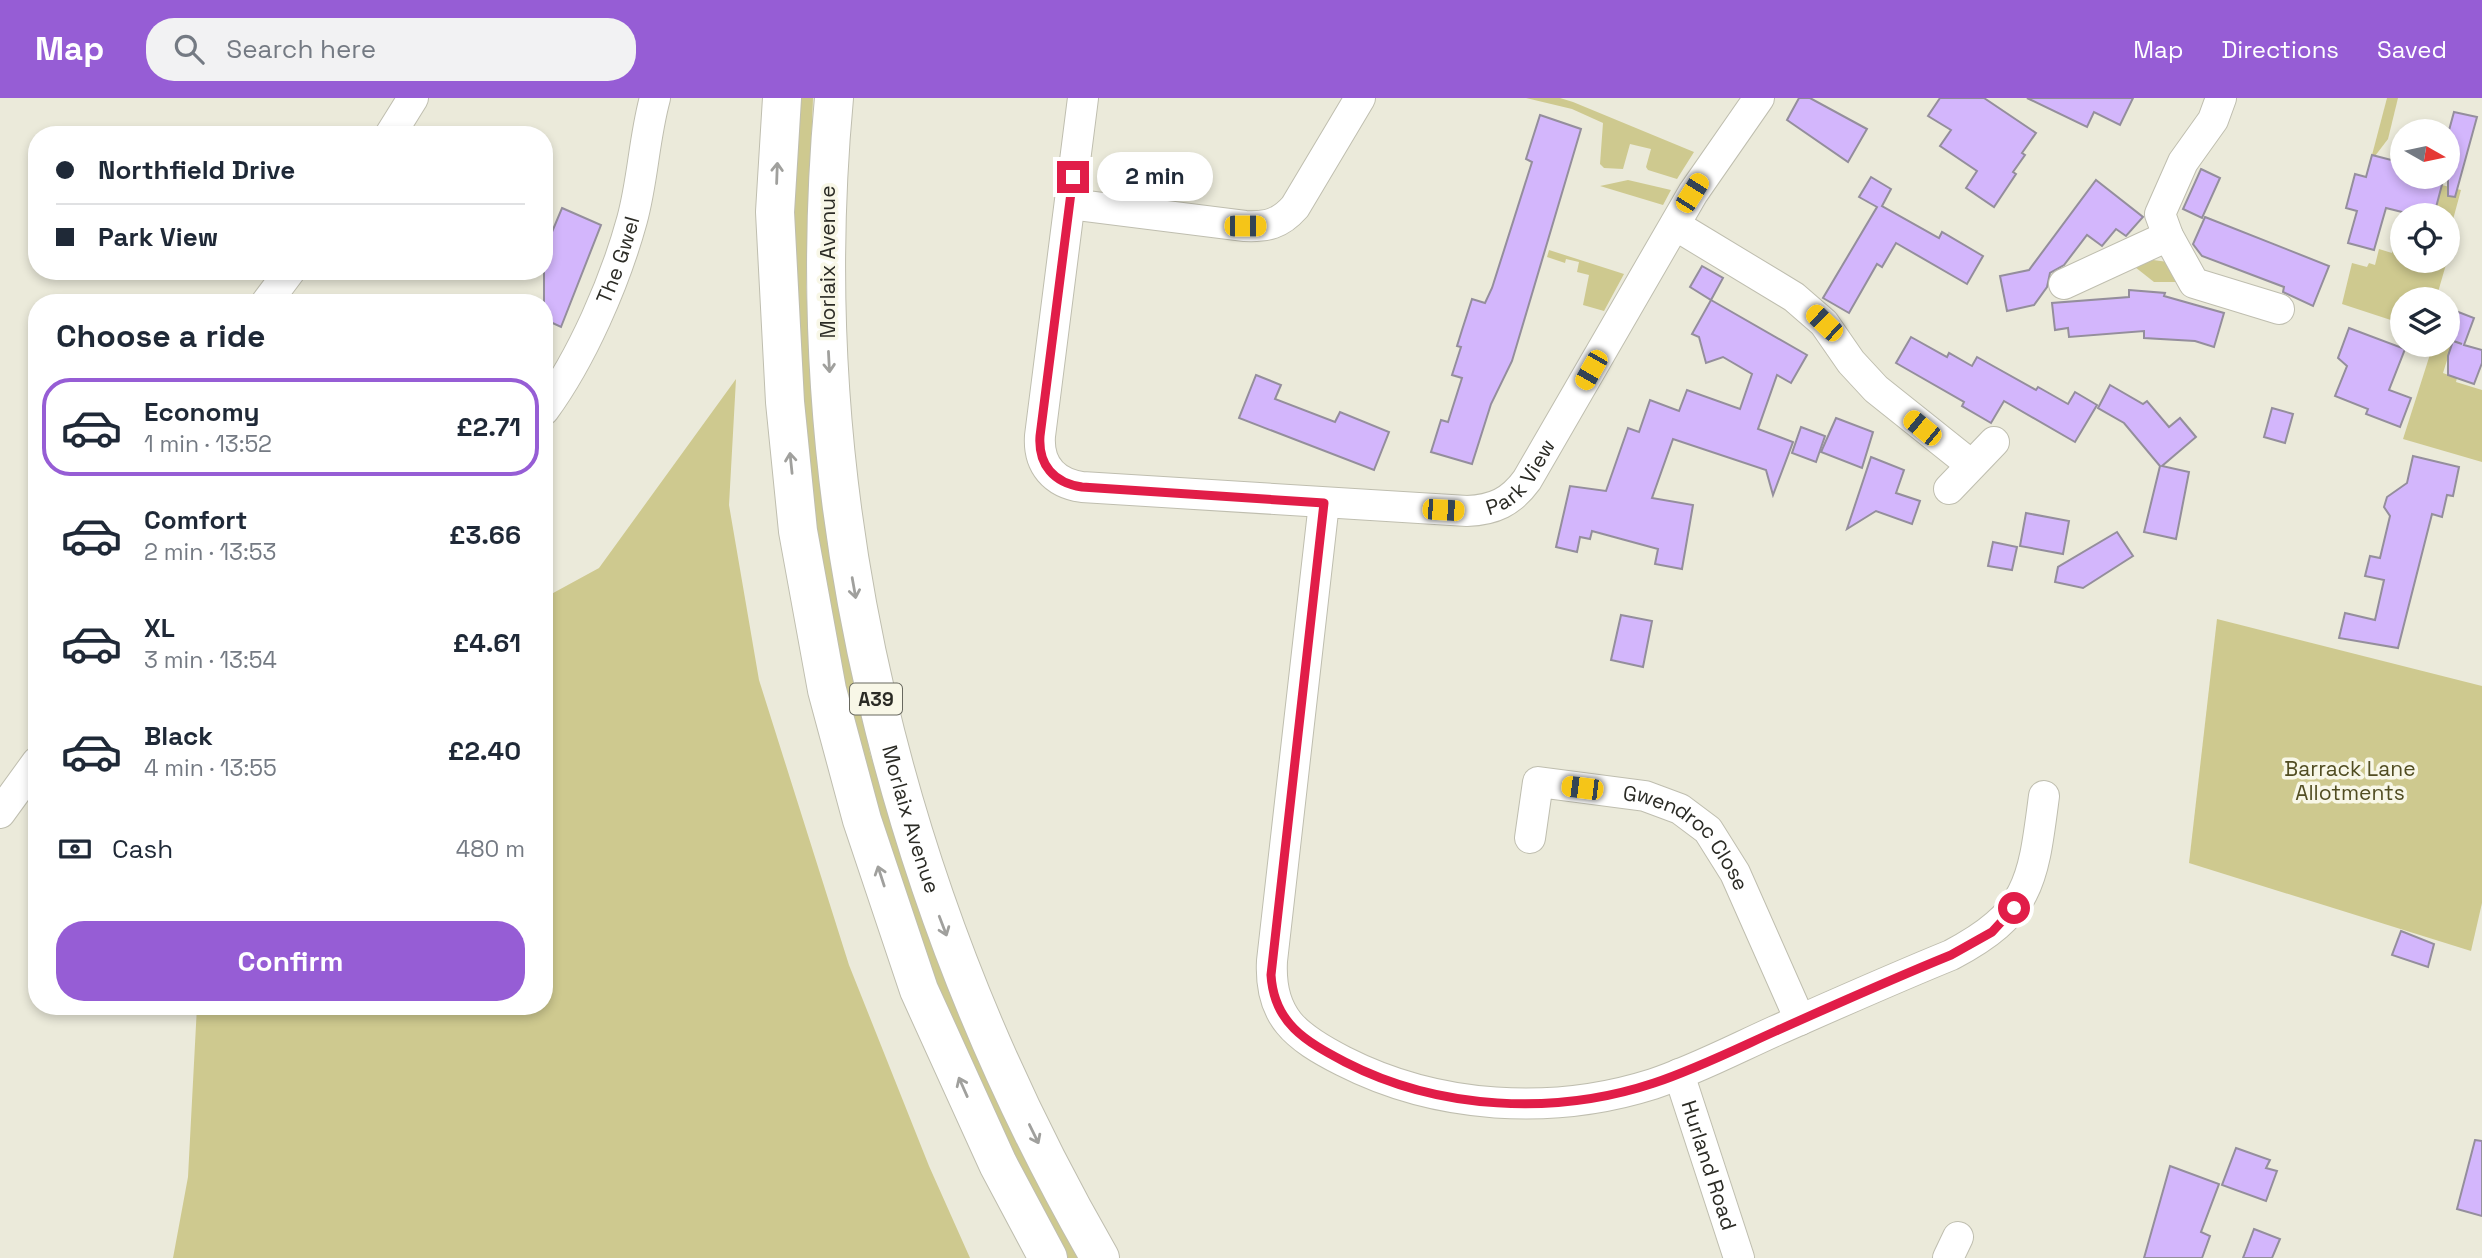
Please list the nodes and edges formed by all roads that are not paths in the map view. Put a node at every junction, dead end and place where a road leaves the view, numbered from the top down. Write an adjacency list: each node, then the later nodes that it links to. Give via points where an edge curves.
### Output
1 (413, 98): 9 (street)
2 (655, 98): 15 (street, The Gwel, via 633,218 614,273)
3 (834, 98): 27 (highway, Morlaix Avenue / A39, one-way to 27, via 826,223 830,393 850,569 879,710 918,853 964,980 1031,1130)
4 (1083, 98): 10 (street, Park View)
5 (1360, 98): 10 (street, via 1295,207 1273,225 1245,226)
6 (1759, 98): 11 (street, Park View, via 1713,160)
7 (2221, 98): 12 (street, via 2213,120 2183,162 2160,214)
8 (777, 110): 26 (highway, Morlaix Avenue / A39, one-way to 8, via 998,1164 919,990 862,820 827,690 798,531 785,402 775,212)
9 (396, 126)
10 (1070, 204): 19 (street, Park View, via 1040,436 1041,455 1049,471 1063,483 1082,487)
11 (1675, 225): 17 (street, via 1794,296 1824,323 1876,389); 19 (street, Park View, via 1527,480 1507,502 1467,511)
12 (2168, 236): 13 (street); 14 (street, via 2194,283)
13 (2064, 284)
14 (2279, 309)
15 (553, 398)
16 (1994, 442): 17 (street)
17 (1970, 464): 18 (street)
18 (1949, 489)
19 (1324, 503): 25 (street, via 1272,961 1272,988 1279,1012 1296,1031 1360,1070 1457,1098 1565,1102 1627,1091)
20 (28, 774): 22 (street)
21 (2044, 796): 24 (street, via 2032,873 2014,908 1992,932 1951,955)
22 (0, 813)
23 (1530, 838): 24 (street, Gwendroc Close, via 1538,782 1645,796 1695,819 1728,858)
24 (1800, 1020): 25 (street)
25 (1679, 1074): 28 (street, Hurland Road)
26 (1048, 1258)
27 (1101, 1258)
28 (1739, 1258)

